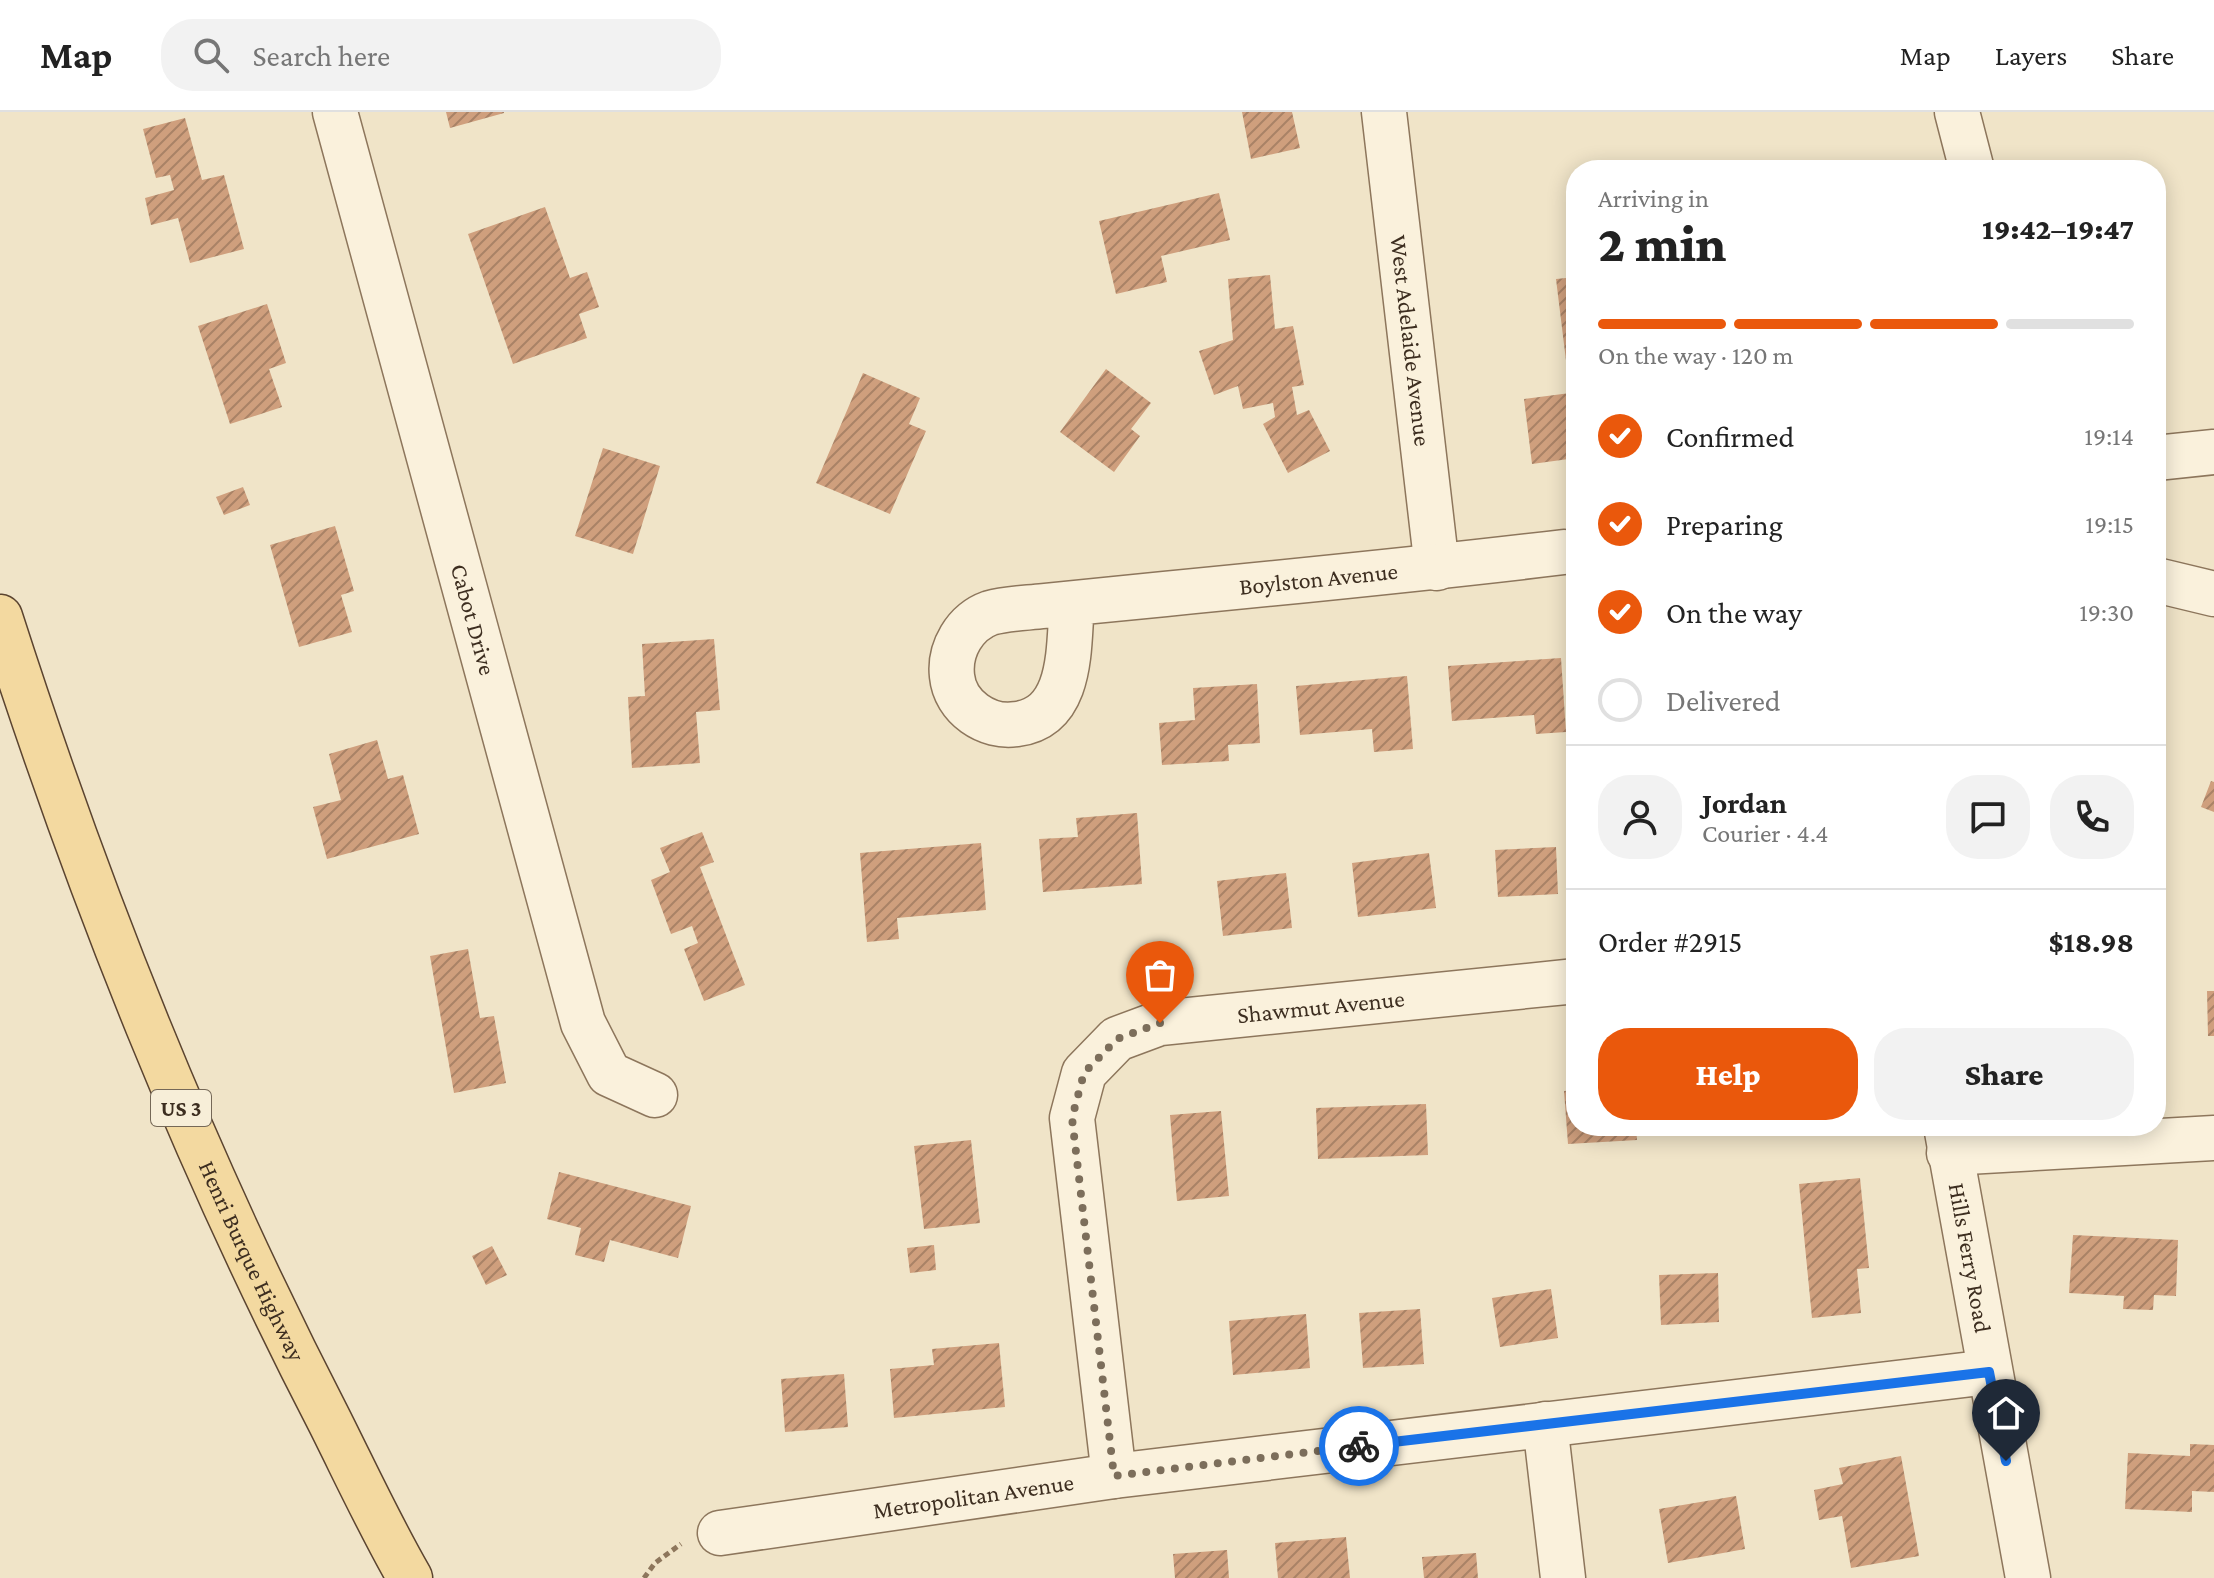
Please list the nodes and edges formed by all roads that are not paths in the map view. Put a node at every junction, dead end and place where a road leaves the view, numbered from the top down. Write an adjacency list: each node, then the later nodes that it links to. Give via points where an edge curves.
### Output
1 (335, 112): 14 (street, Cabot Drive, via 579,1011 609,1074)
2 (1384, 112): 8 (street, West Adelaide Avenue)
3 (1957, 112): 4 (street)
4 (1969, 160)
5 (2214, 452): 6 (street)
6 (2166, 457)
7 (1564, 552): 8 (street, Boylston Avenue)
8 (1437, 568): 11 (street, Boylston Avenue)
9 (2166, 582): 10 (street)
10 (2214, 594)
11 (1072, 604)
12 (0, 617): 21 (main road, Henri Burque Highway / US 3, via 85,868 197,1146 277,1320)
13 (1566, 982): 19 (street, Shawmut Avenue, via 1160,1023 1117,1039 1084,1073 1072,1118)
14 (655, 1095)
15 (2214, 1138): 16 (street)
16 (1947, 1140): 17 (street, Hills Ferry Road)
17 (1989, 1372): 18 (street, Metropolitan Avenue); 23 (street, Hills Ferry Road)
18 (1545, 1424): 19 (street, Metropolitan Avenue); 22 (street)
19 (1114, 1476): 20 (street, Metropolitan Avenue)
20 (720, 1533)
21 (410, 1578)
22 (1563, 1578)
23 (2028, 1578)

